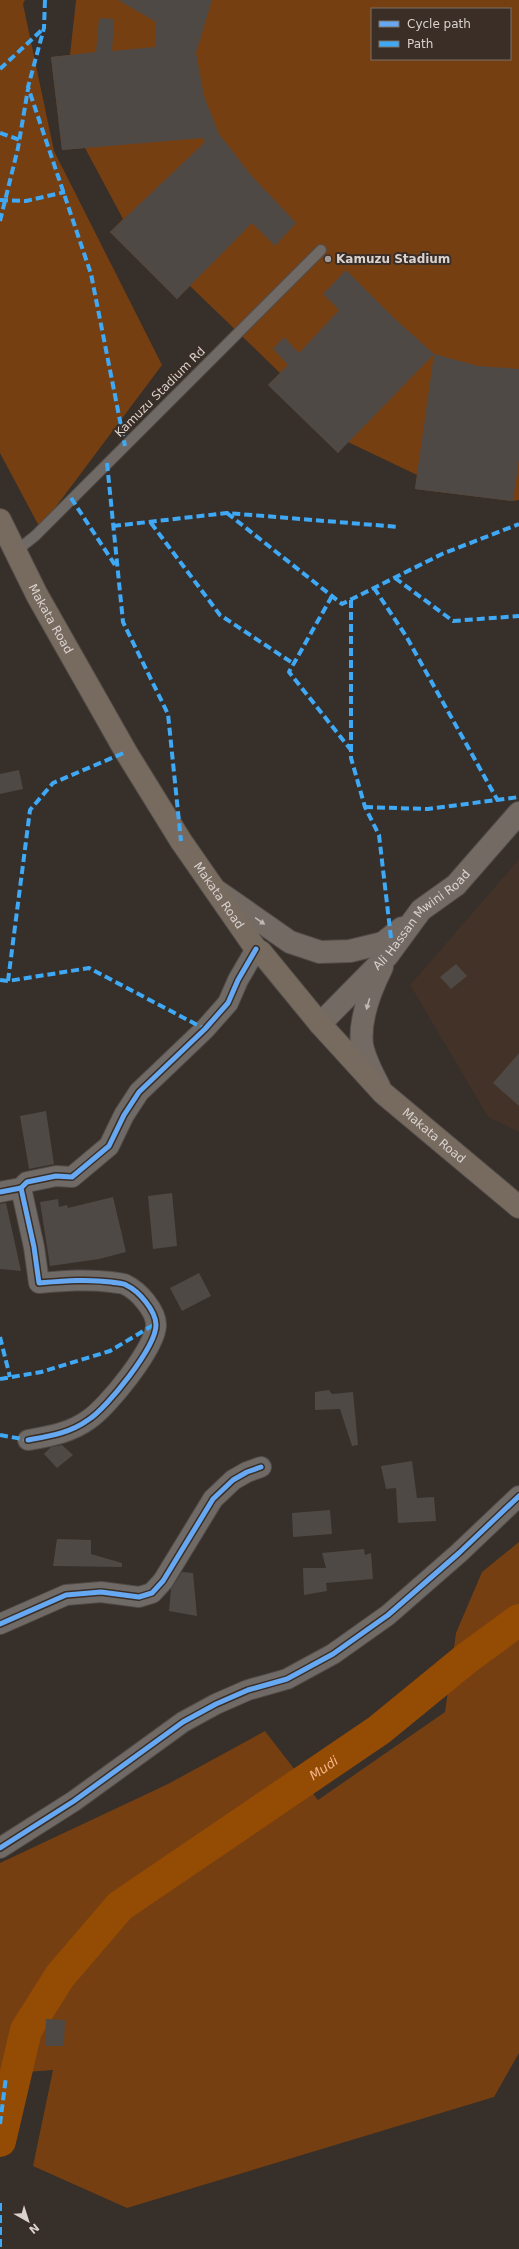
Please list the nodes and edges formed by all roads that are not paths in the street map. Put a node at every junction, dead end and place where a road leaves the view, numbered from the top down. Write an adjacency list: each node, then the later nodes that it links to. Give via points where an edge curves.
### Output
1 (321, 250): 3 (lane, Kamuzu Stadium Rd, via 35,536)
2 (0, 520): 3 (main road, Makata Road)
3 (16, 551): 5 (main road, Makata Road, via 37,595 126,752 181,841)
4 (519, 813): 6 (main road, Ali Hassan Mwini Road, via 456,885)
5 (217, 891): 6 (main road, one-way to 6, via 290,942 320,952 350,951 383,943); 7 (main road, Makata Road)
6 (421, 910): 8 (main road, Ali Hassan Mwini Road)
7 (256, 948): 9 (main road, Makata Road); 11 (street, via 228,1003 205,1029 139,1092 109,1146 72,1177 56,1176 27,1182)
8 (388, 955): 9 (main road, Ali Hassan Mwini Road); 10 (main road, one-way to 10, via 369,998 364,1017 362,1044 367,1062)
9 (320, 1024): 10 (main road, Makata Road)
10 (383, 1093): 13 (main road, Makata Road)
11 (21, 1188): 12 (street); 14 (street, via 39,1284 90,1279 126,1284 151,1310 156,1325 150,1345 126,1380 89,1420 60,1434)
12 (0, 1192)
13 (519, 1207)
14 (28, 1440)
15 (261, 1467): 17 (street, via 233,1480 213,1499 163,1581 152,1593 139,1597 101,1592 66,1595)
16 (519, 1496): 18 (street, via 388,1615 333,1654 287,1679 248,1690 183,1722 74,1801)
17 (0, 1624)
18 (0, 1848)

